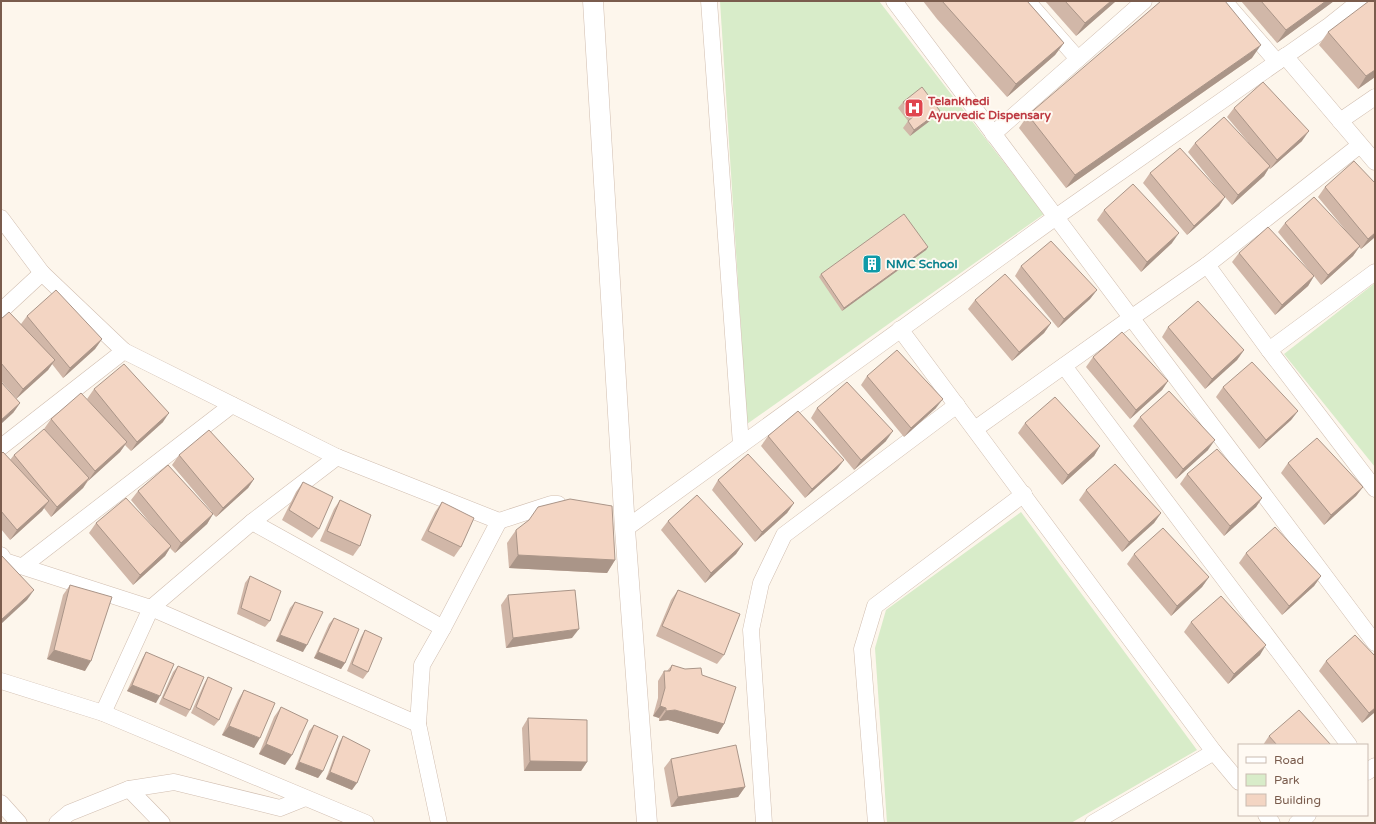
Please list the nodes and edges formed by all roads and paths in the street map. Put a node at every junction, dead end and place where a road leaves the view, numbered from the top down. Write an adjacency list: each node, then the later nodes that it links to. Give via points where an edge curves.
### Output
1 (593, 1): 37 (street, via 617,506)
2 (709, 1): 29 (street)
3 (894, 1): 12 (street)
4 (1027, 1): 8 (street)
5 (1144, 1): 8 (street)
6 (1224, 1): 9 (street)
7 (1360, 1): 9 (street)
8 (1078, 59): 12 (street)
9 (1281, 59): 11 (street); 15 (street)
10 (1375, 96): 11 (street)
11 (1340, 121): 13 (street)
12 (993, 134): 15 (street)
13 (1360, 145): 14 (street); 17 (street)
14 (1375, 162)
15 (1056, 217): 21 (street); 22 (street)
16 (1, 218): 19 (street)
17 (1207, 265): 21 (street); 23 (street)
18 (1375, 272): 23 (street)
19 (42, 273): 20 (street); 24 (street)
20 (1, 311)
21 (1131, 318): 25 (street); 42 (street)
22 (900, 329): 27 (street); 29 (street)
23 (1269, 350): 32 (street)
24 (124, 351): 26 (street); 30 (street)
25 (1064, 366): 28 (street); 46 (street)
26 (232, 405): 31 (street); 39 (street)
27 (957, 405): 28 (street); 59 (street, via 784,535 761,583 751,630)
28 (975, 429): 33 (street)
29 (741, 445): 37 (street)
30 (1, 447)
31 (337, 457): 35 (street); 36 (street)
32 (1375, 489)
33 (1024, 494): 47 (street); 60 (street, via 875,606 862,649)
34 (573, 505): 35 (street, via 551,504)
35 (499, 521): 41 (street)
36 (252, 522): 40 (street); 41 (street)
37 (625, 529): 58 (street)
38 (1, 555): 39 (street, via 5,561)
39 (23, 566): 40 (street)
40 (151, 608): 44 (street); 45 (street)
41 (443, 628): 45 (street, via 422,665)
42 (1375, 643)
43 (1, 681): 44 (street)
44 (103, 713): 50 (street)
45 (418, 724): 57 (street)
46 (1348, 744)
47 (1214, 752): 48 (street); 61 (street)
48 (1238, 781)
49 (129, 789): 50 (street, via 174,782 280,808); 54 (street, via 69,813); 55 (street)
50 (305, 798): 56 (street)
51 (1, 803): 53 (street)
52 (1307, 816): 62 (street)
53 (19, 823)
54 (58, 823)
55 (162, 823)
56 (366, 823)
57 (439, 823)
58 (647, 823)
59 (764, 823)
60 (876, 823)
61 (1093, 823)
62 (1297, 823)

